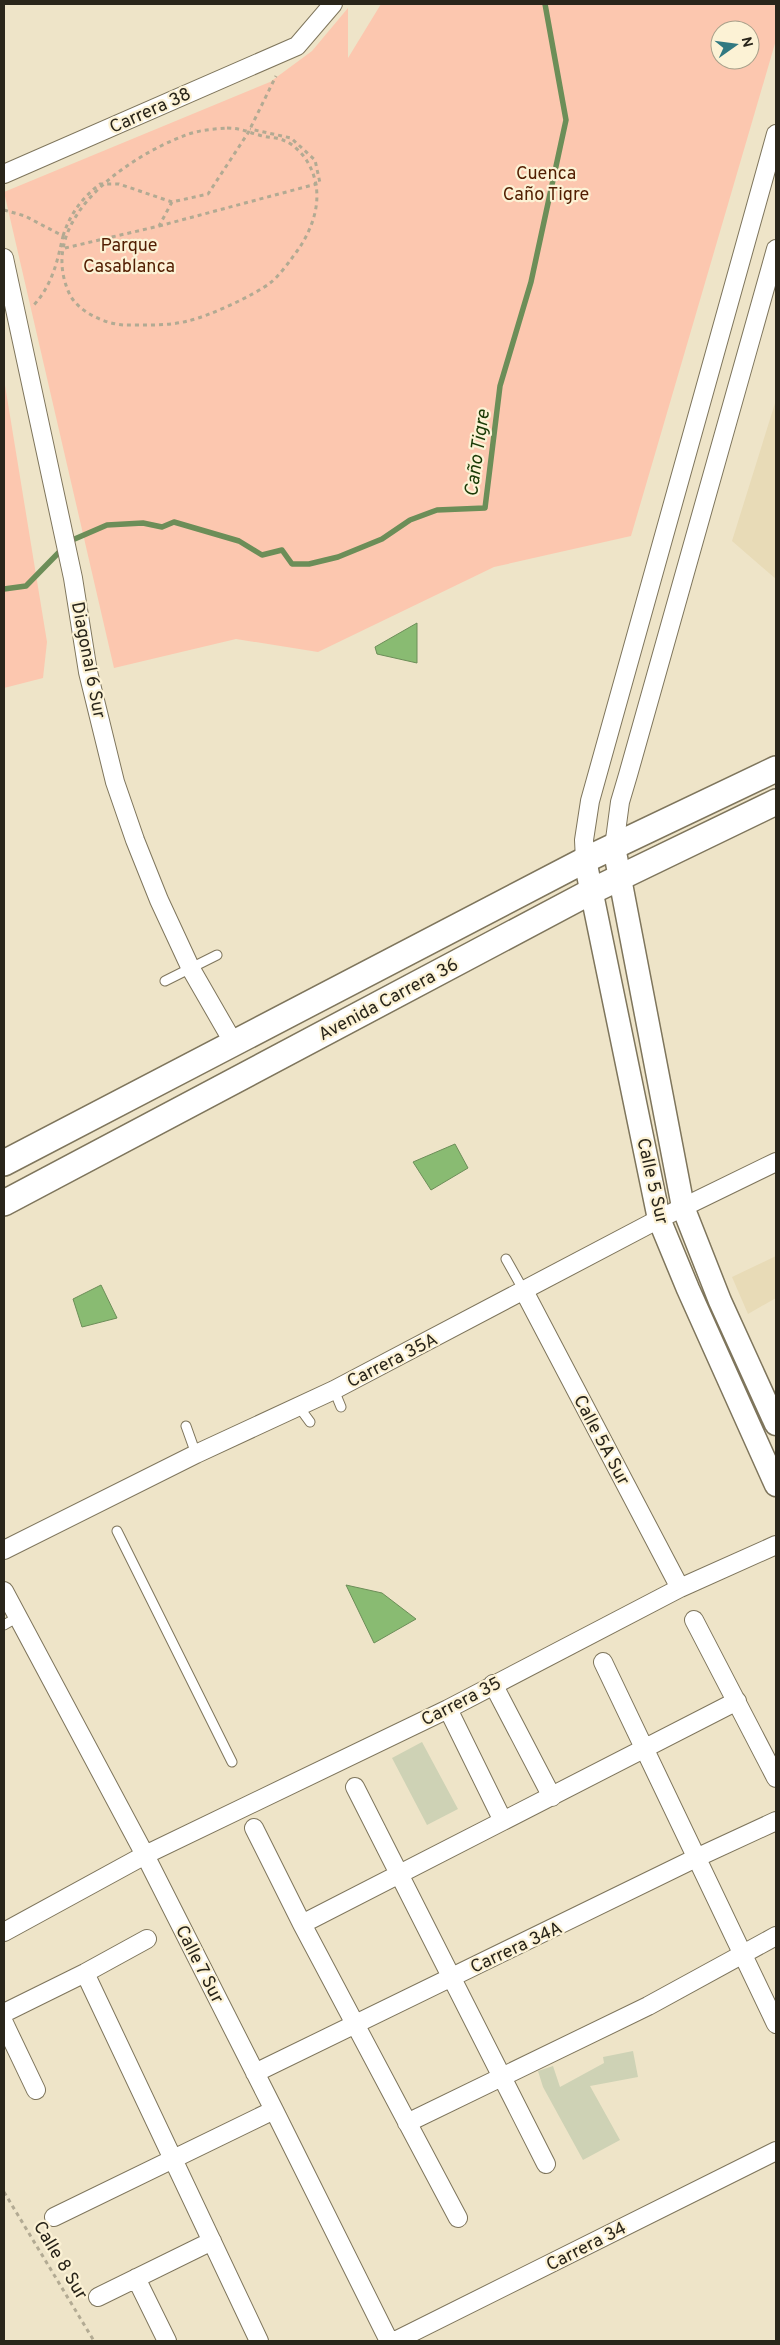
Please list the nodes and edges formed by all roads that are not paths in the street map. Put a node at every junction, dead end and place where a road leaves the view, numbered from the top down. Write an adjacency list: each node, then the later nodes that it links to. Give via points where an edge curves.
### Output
1 (333, 4): 3 (street, Carrera 38, via 297,46)
2 (776, 134): 9 (street, via 590,801 584,840)
3 (4, 174)
4 (776, 249): 8 (street, via 620,802)
5 (4, 258): 13 (street, Diagonal 6 Sur, via 73,578 88,672 116,782 138,849)
6 (776, 769): 8 (main road, Avenida Carrera 36)
7 (776, 802): 10 (main road, Avenida Carrera 36)
8 (614, 847): 9 (main road, Avenida Carrera 36); 10 (street, Calle 5 Sur)
9 (585, 860): 11 (street, Calle 5 Sur); 15 (main road, Avenida Carrera 36)
10 (621, 877): 11 (main road, Avenida Carrera 36); 19 (street, Calle 5 Sur)
11 (592, 891): 18 (main road, Avenida Carrera 36); 20 (street, Calle 5 Sur)
12 (217, 955): 13 (lane)
13 (191, 969): 14 (lane); 15 (street, Diagonal 6 Sur)
14 (165, 981)
15 (233, 1042): 17 (main road, Avenida Carrera 36)
16 (776, 1162): 19 (street, Carrera 35A)
17 (4, 1163)
18 (4, 1203)
19 (683, 1207): 20 (street, Carrera 35A); 27 (street, Calle 5 Sur, via 720,1301)
20 (659, 1219): 22 (street, Carrera 35A); 30 (street, Calle 5 Sur)
21 (506, 1259): 22 (lane)
22 (524, 1291): 23 (street, Carrera 35A); 34 (street, Calle 5A Sur)
23 (334, 1390): 24 (street, Carrera 35A); 25 (lane)
24 (299, 1407): 26 (lane); 29 (street, Carrera 35A)
25 (341, 1407)
26 (310, 1422)
27 (776, 1424)
28 (186, 1426): 29 (lane)
29 (196, 1454): 33 (street, Carrera 35A)
30 (776, 1485)
31 (117, 1531): 43 (lane)
32 (776, 1545): 34 (street, Carrera 35)
33 (4, 1550)
34 (680, 1588): 39 (street, Carrera 35)
35 (5, 1594): 37 (street, Calle 7 Sur)
36 (694, 1620): 40 (street)
37 (11, 1621): 50 (street, Calle 7 Sur)
38 (603, 1662): 42 (street)
39 (493, 1684): 41 (street, Carrera 35); 46 (street)
40 (737, 1702): 42 (street); 44 (street)
41 (448, 1709): 47 (street); 50 (street, Carrera 35)
42 (644, 1751): 46 (street); 51 (street)
43 (232, 1762)
44 (776, 1778)
45 (355, 1788): 52 (street)
46 (552, 1797): 47 (street)
47 (503, 1821): 52 (street)
48 (776, 1821): 51 (street, Carrera 34A)
49 (254, 1828): 53 (street)
50 (144, 1855): 54 (street, Carrera 35); 64 (street, Calle 7 Sur)
51 (696, 1858): 57 (street); 59 (street, Carrera 34A)
52 (398, 1874): 53 (street); 59 (street)
53 (302, 1924): 62 (street)
54 (4, 1932)
55 (776, 1936): 57 (street)
56 (147, 1939): 58 (street)
57 (744, 1953): 63 (street); 65 (street, via 648,2006)
58 (84, 1973): 60 (street); 70 (street)
59 (453, 1976): 62 (street, Carrera 34A); 65 (street)
60 (4, 2013)
61 (4, 2024): 66 (street)
62 (355, 2024): 64 (street, Carrera 34A); 68 (street)
63 (776, 2024)
64 (255, 2073): 67 (street, Calle 7 Sur)
65 (502, 2076): 68 (street); 71 (street)
66 (36, 2090)
67 (274, 2110): 70 (street); 79 (street, Calle 7 Sur)
68 (407, 2123): 73 (street)
69 (776, 2151): 80 (street, Carrera 34)
70 (172, 2159): 72 (street); 74 (street)
71 (546, 2164)
72 (54, 2217)
73 (458, 2218)
74 (212, 2241): 75 (street); 78 (street)
75 (136, 2278): 76 (street); 77 (street)
76 (98, 2297)
77 (167, 2341)
78 (259, 2341)
79 (388, 2341)
80 (395, 2341)

